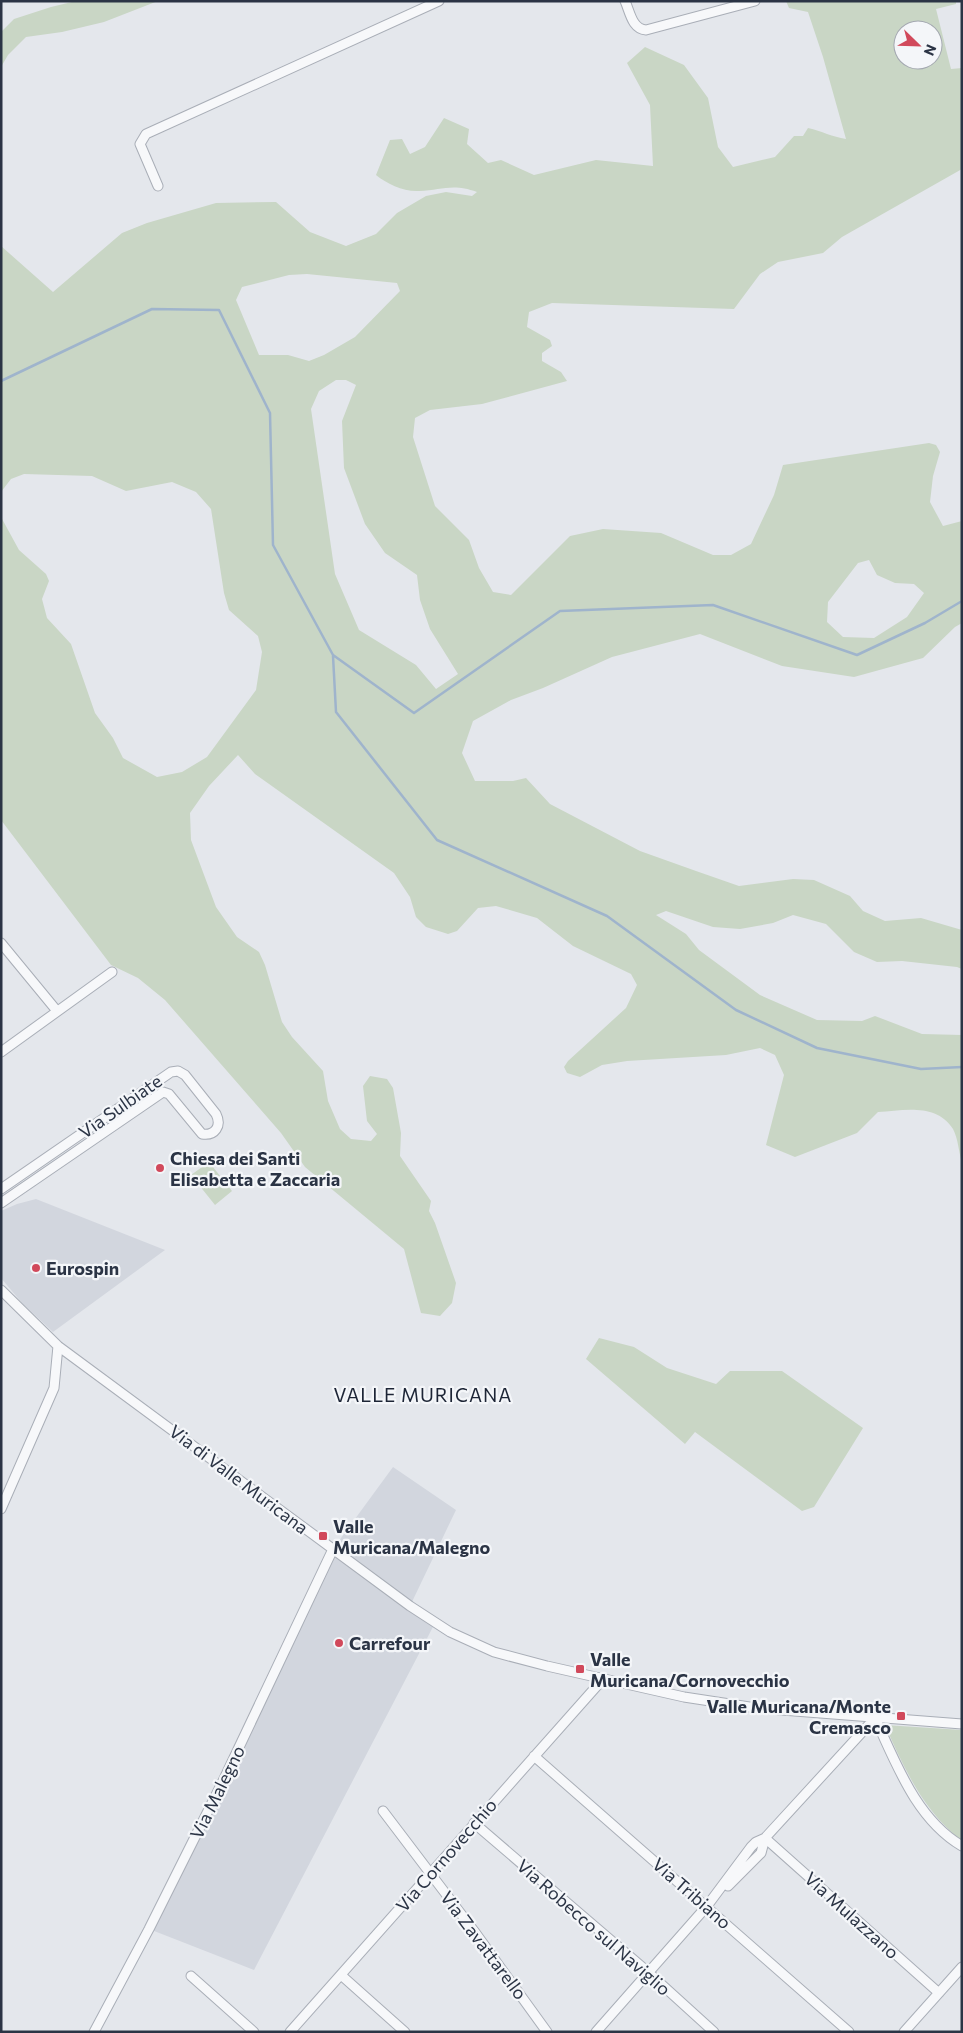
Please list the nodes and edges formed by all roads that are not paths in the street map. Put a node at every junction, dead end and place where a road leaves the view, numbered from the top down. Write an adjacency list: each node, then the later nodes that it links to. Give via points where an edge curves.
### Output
1 (439, 1): 4 (street, via 146,134 140,144)
2 (625, 1): 3 (street, via 635,25 643,30)
3 (755, 1)
4 (158, 186)
5 (1, 943): 7 (street)
6 (112, 972): 7 (street)
7 (57, 1012): 8 (street)
8 (1, 1052)
9 (1, 1189): 10 (street, Via Sulbiate, via 171,1072 185,1075 219,1121 214,1132 202,1134 169,1094 163,1092)
10 (1, 1203)
11 (1, 1290): 12 (street, Via di Valle Muricana)
12 (58, 1346): 13 (street, via 54,1388); 14 (street, Via di Valle Muricana)
13 (1, 1509)
14 (333, 1549): 15 (street, Via di Valle Muricana, via 434,1623 476,1644 494,1652); 30 (street, Via Malegno, via 223,1781)
15 (603, 1679): 16 (street, Via di Valle Muricana, via 709,1702); 18 (street, Via Cornovecchio)
16 (875, 1718): 17 (street, Via di Valle Muricana); 21 (street); 22 (street, via 917,1801 934,1823)
17 (962, 1724)
18 (534, 1756): 20 (street, Via Cornovecchio); 24 (street, Via Tribiano)
19 (383, 1811): 23 (street, Via Zavattarello)
20 (474, 1823): 23 (street, Via Cornovecchio); 26 (street, Via Robecco sul Naviglio)
21 (765, 1838): 24 (street, via 758,1856); 29 (street, Via Mulazzano)
22 (962, 1846)
23 (430, 1874): 27 (street, Via Cornovecchio); 34 (street, Via Zavattarello)
24 (707, 1906): 26 (street); 37 (street, Via Tribiano)
25 (962, 1967): 29 (street)
26 (649, 1973): 35 (street); 36 (street, Via Robecco sul Naviglio)
27 (341, 1975): 32 (street, Via Cornovecchio); 33 (street)
28 (191, 1976): 31 (street)
29 (939, 1993): 38 (street)
30 (94, 2032)
31 (254, 2032)
32 (290, 2032)
33 (405, 2032)
34 (547, 2032)
35 (596, 2032)
36 (714, 2032)
37 (850, 2032)
38 (904, 2032)

